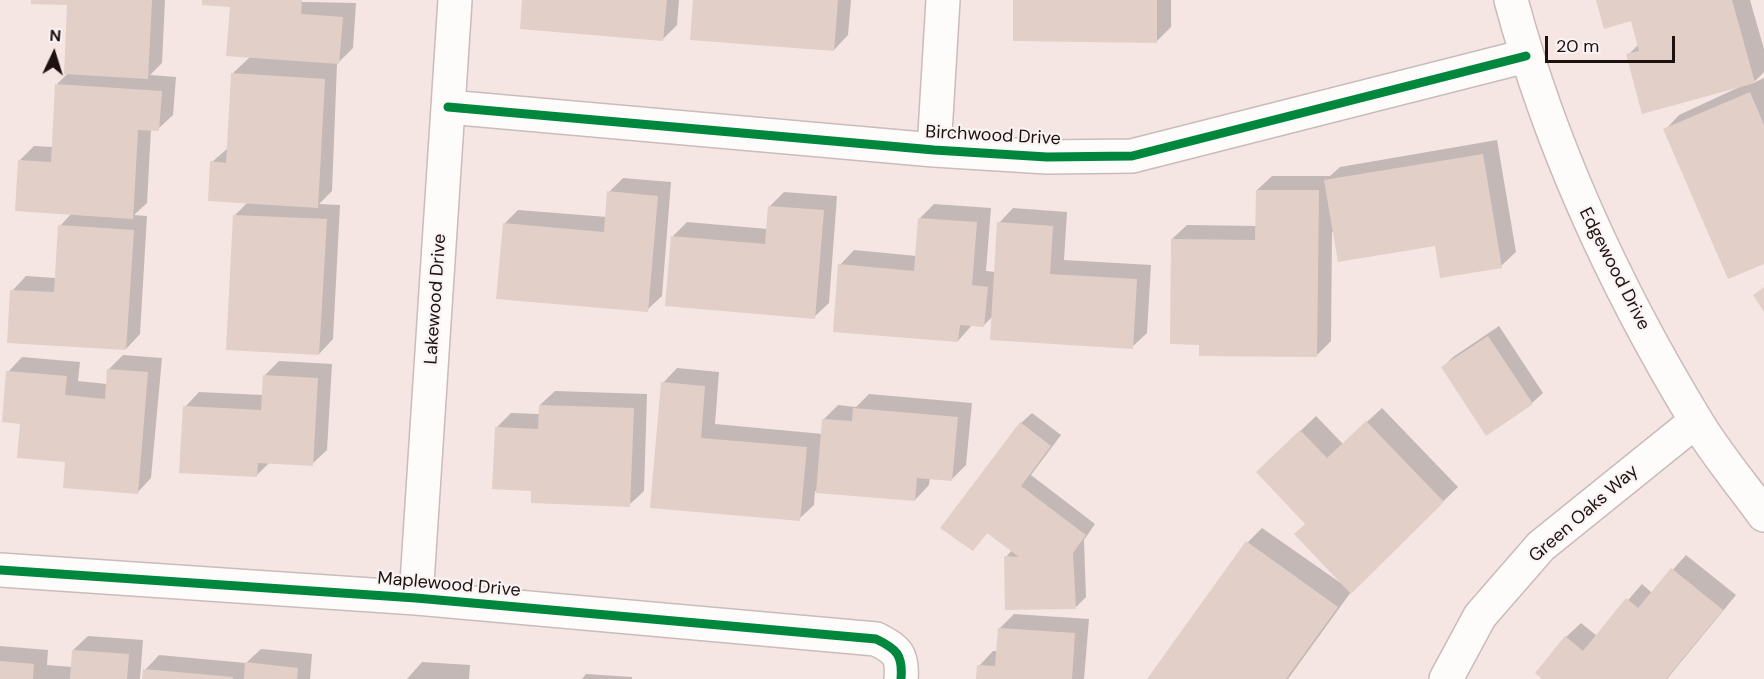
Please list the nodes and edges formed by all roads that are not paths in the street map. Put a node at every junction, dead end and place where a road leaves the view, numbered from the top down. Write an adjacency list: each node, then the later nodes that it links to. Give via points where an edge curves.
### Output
1 (455, 0): 5 (street, Lakewood Drive)
2 (943, 0): 6 (street)
3 (1511, 0): 4 (street, Edgewood Drive)
4 (1526, 56): 6 (street, Birchwood Drive, via 1132,156 1047,157); 7 (street, Edgewood Drive, via 1562,160 1608,264)
5 (448, 107): 6 (street, Birchwood Drive); 10 (street, Lakewood Drive)
6 (934, 150)
7 (1696, 421): 8 (street, Edgewood Drive); 12 (street, Green Oaks Way, via 1541,546 1480,616)
8 (1764, 515)
9 (0, 570): 10 (street, Maplewood Drive)
10 (416, 598): 11 (street, Maplewood Drive, via 876,639 894,648 902,663)
11 (901, 679)
12 (1446, 679)

